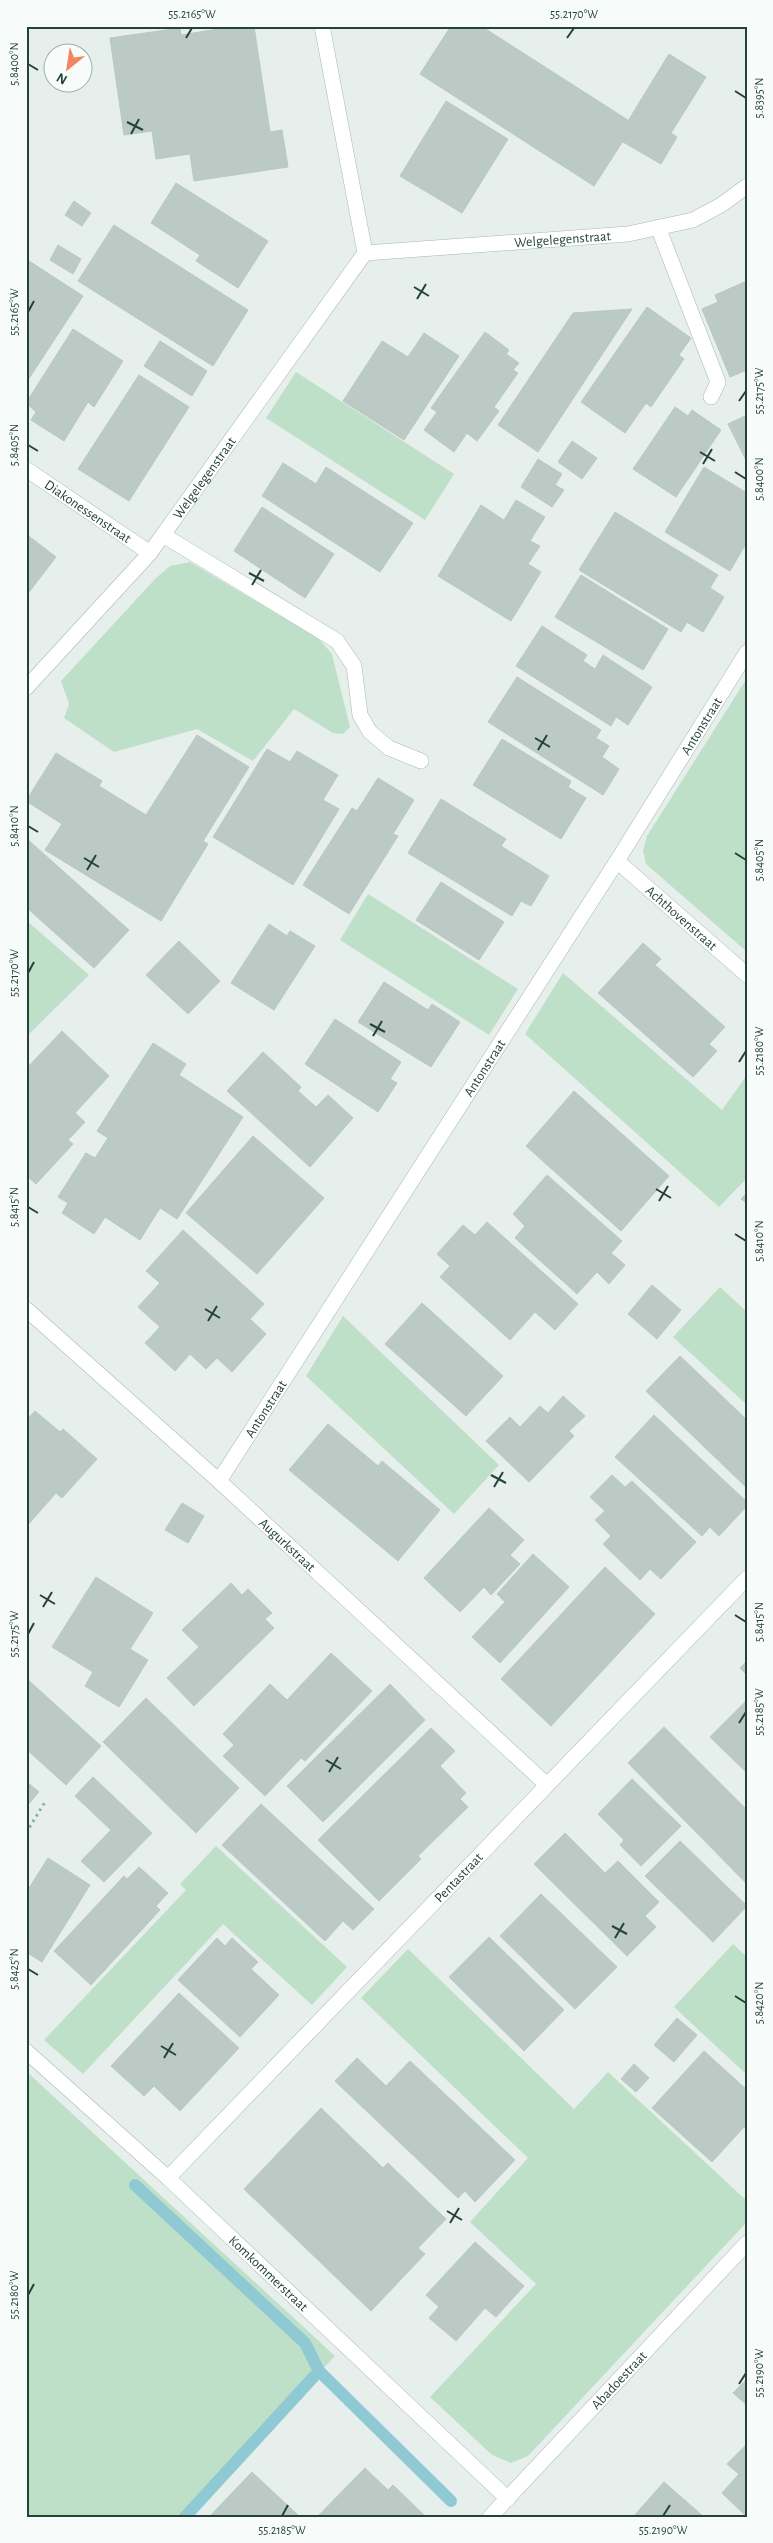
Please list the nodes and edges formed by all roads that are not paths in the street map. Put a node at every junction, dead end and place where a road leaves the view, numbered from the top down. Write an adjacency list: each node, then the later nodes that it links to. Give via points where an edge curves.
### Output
1 (322, 26): 4 (street)
2 (747, 186): 3 (street, Welgelegenstraat, via 693,220)
3 (658, 227): 4 (street, Welgelegenstraat, via 628,234); 5 (street, via 718,382)
4 (365, 253): 7 (street, Welgelegenstraat)
5 (711, 397)
6 (26, 469): 8 (street, Diakonessenstraat)
7 (163, 535): 8 (street, Welgelegenstraat); 11 (street, via 337,641 354,666 360,715 370,732 389,748)
8 (150, 553): 10 (street, Welgelegenstraat)
9 (747, 652): 12 (street, Antonstraat)
10 (26, 688)
11 (421, 761)
12 (617, 861): 13 (street, Achthovenstraat); 15 (street, Antonstraat)
13 (747, 975)
14 (26, 1309): 15 (street, Augurkstraat)
15 (219, 1481): 17 (street, Augurkstraat)
16 (747, 1578): 17 (street, Pentastraat)
17 (547, 1785): 19 (street, Pentastraat)
18 (26, 2052): 19 (street, Komkommerstraat)
19 (168, 2178): 21 (street, Komkommerstraat)
20 (747, 2243): 21 (street, Abadoestraat)
21 (508, 2498): 22 (street, Abadoestraat)
22 (490, 2517)

